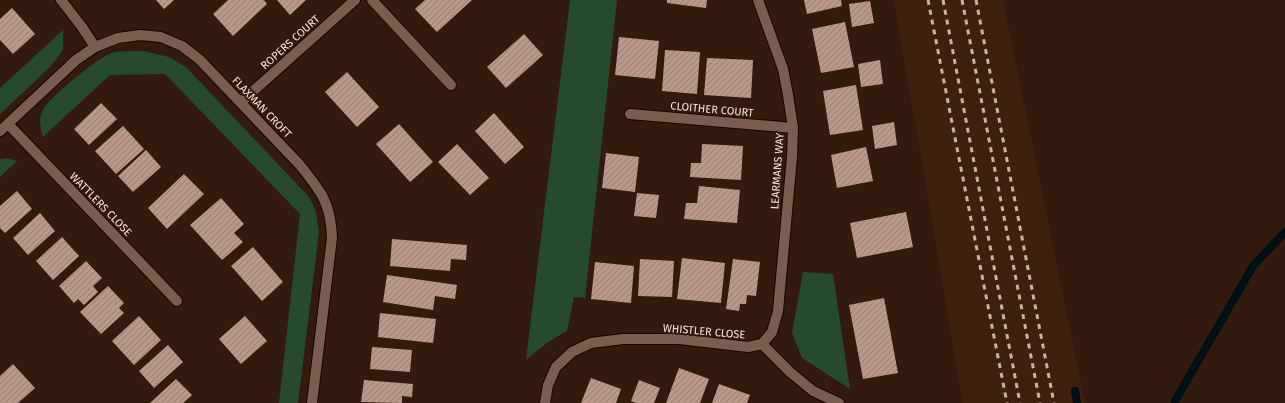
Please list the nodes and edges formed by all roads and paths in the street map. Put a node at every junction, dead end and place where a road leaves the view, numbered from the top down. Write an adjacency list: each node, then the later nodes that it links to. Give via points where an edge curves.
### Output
1 (61, 0): 5 (street)
2 (355, 0): 7 (street, ROPERS COURT)
3 (372, 0): 6 (street)
4 (758, 0): 10 (street, LEARMANS WAY, via 783,69)
5 (95, 46): 7 (street, FLAXMAN CROFT, via 118,38 140,35 161,38 182,46 199,59); 9 (street, FLAXMAN CROFT, via 76,60)
6 (451, 85)
7 (241, 102): 14 (street, FLAXMAN CROFT, via 299,164 327,203 332,238)
8 (630, 114): 10 (street, CLOITHER COURT)
9 (8, 124): 11 (street, FLAXMAN CROFT); 12 (street, WATTLERS CLOSE)
10 (793, 128): 13 (street, LEARMANS WAY, via 778,311 772,332)
11 (0, 131)
12 (177, 301)
13 (762, 344): 15 (street, WHISTLER CLOSE, via 748,347 679,339 623,339 591,343 572,352 556,367 548,385); 16 (street, via 790,372 813,390)
14 (312, 403)
15 (545, 403)
16 (839, 403)

